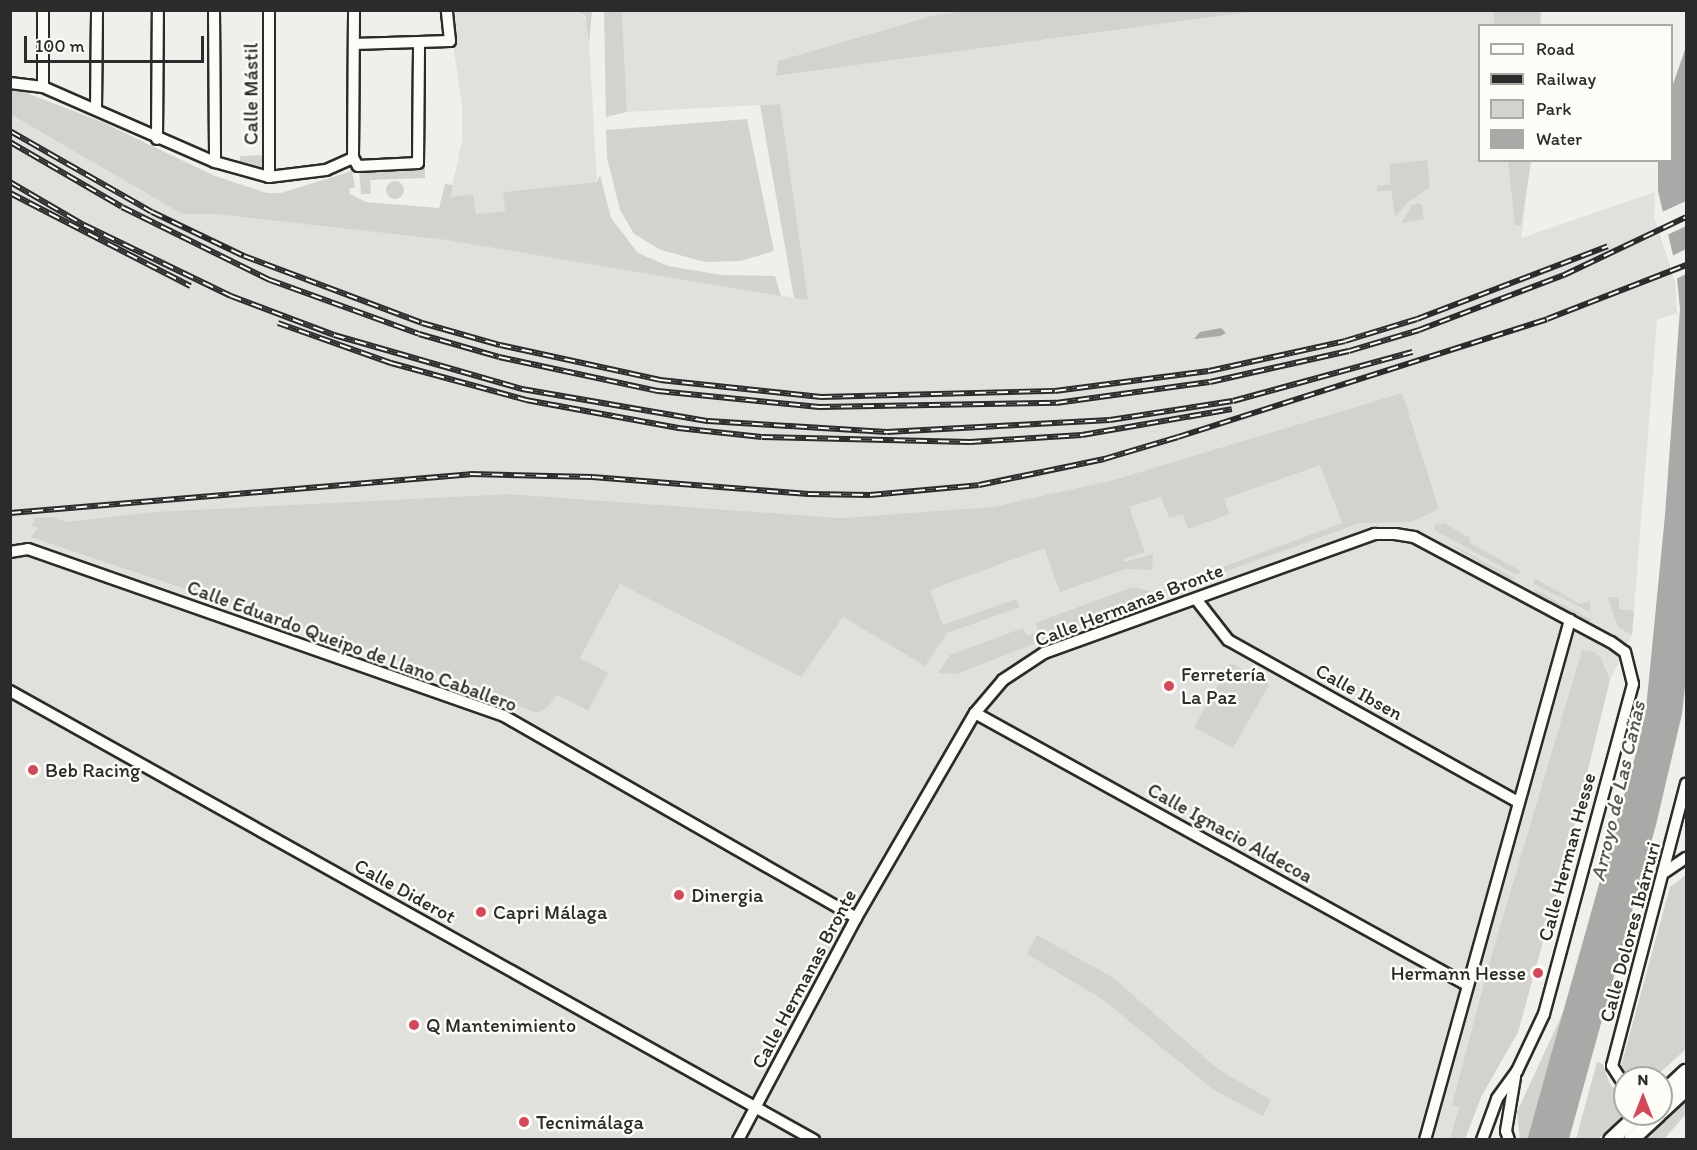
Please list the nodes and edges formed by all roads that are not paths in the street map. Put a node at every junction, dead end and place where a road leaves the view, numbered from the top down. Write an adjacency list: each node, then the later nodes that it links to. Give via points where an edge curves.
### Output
1 (43, 10): 11 (street)
2 (97, 10): 12 (street)
3 (158, 10): 13 (street)
4 (214, 10): 15 (street)
5 (269, 10): 16 (street, Calle Mástil)
6 (354, 10): 9 (street)
7 (447, 10): 8 (street, via 450,41)
8 (419, 42): 9 (street); 14 (street, via 418,163 358,166)
9 (354, 44): 14 (street)
10 (10, 83): 11 (street)
11 (43, 87): 12 (street)
12 (96, 109): 13 (street)
13 (158, 140): 15 (street)
14 (353, 159): 16 (street, via 326,170)
15 (214, 162): 16 (street)
16 (269, 177)
17 (10, 552): 27 (street, Calle Eduardo Queipo de Llano Caballero, via 28,549 504,716)
18 (1196, 599): 19 (street, Calle Hermanas Bronte, via 1376,534 1395,534 1414,537); 22 (street, Calle Hermanas Bronte, via 1044,653 1003,680); 24 (street, Calle Ibsen, via 1228,639)
19 (1570, 621): 20 (street, Calle Hermanas Bronte, via 1625,652); 24 (street)
20 (1632, 684): 30 (street, Calle Herman Hesse, via 1544,1014)
21 (10, 691): 35 (street, Calle Diderot)
22 (975, 713): 27 (street, Calle Hermanas Bronte); 28 (street, Calle Ignacio Aldecoa)
23 (1686, 784): 26 (street, Calle Dolores Ibárruri)
24 (1518, 801): 28 (street)
25 (1686, 858): 26 (street)
26 (1665, 872): 29 (street, Calle Dolores Ibárruri)
27 (856, 918): 35 (street, Calle Hermanas Bronte)
28 (1467, 985): 40 (street)
29 (1613, 1068)
30 (1516, 1071): 41 (street, Calle Herman Hesse, via 1497,1099); 42 (street, Calle Herman Hesse, via 1506,1131)
31 (1686, 1072): 32 (main road)
32 (1673, 1084)
33 (1686, 1089): 34 (main road)
34 (1673, 1101)
35 (756, 1107): 38 (street, Calle Hermanas Bronte); 39 (street, Calle Diderot)
36 (1626, 1126): 43 (main road)
37 (1646, 1126): 44 (main road)
38 (738, 1140)
39 (814, 1140)
40 (1425, 1140)
41 (1482, 1140)
42 (1509, 1140)
43 (1611, 1140)
44 (1630, 1140)

